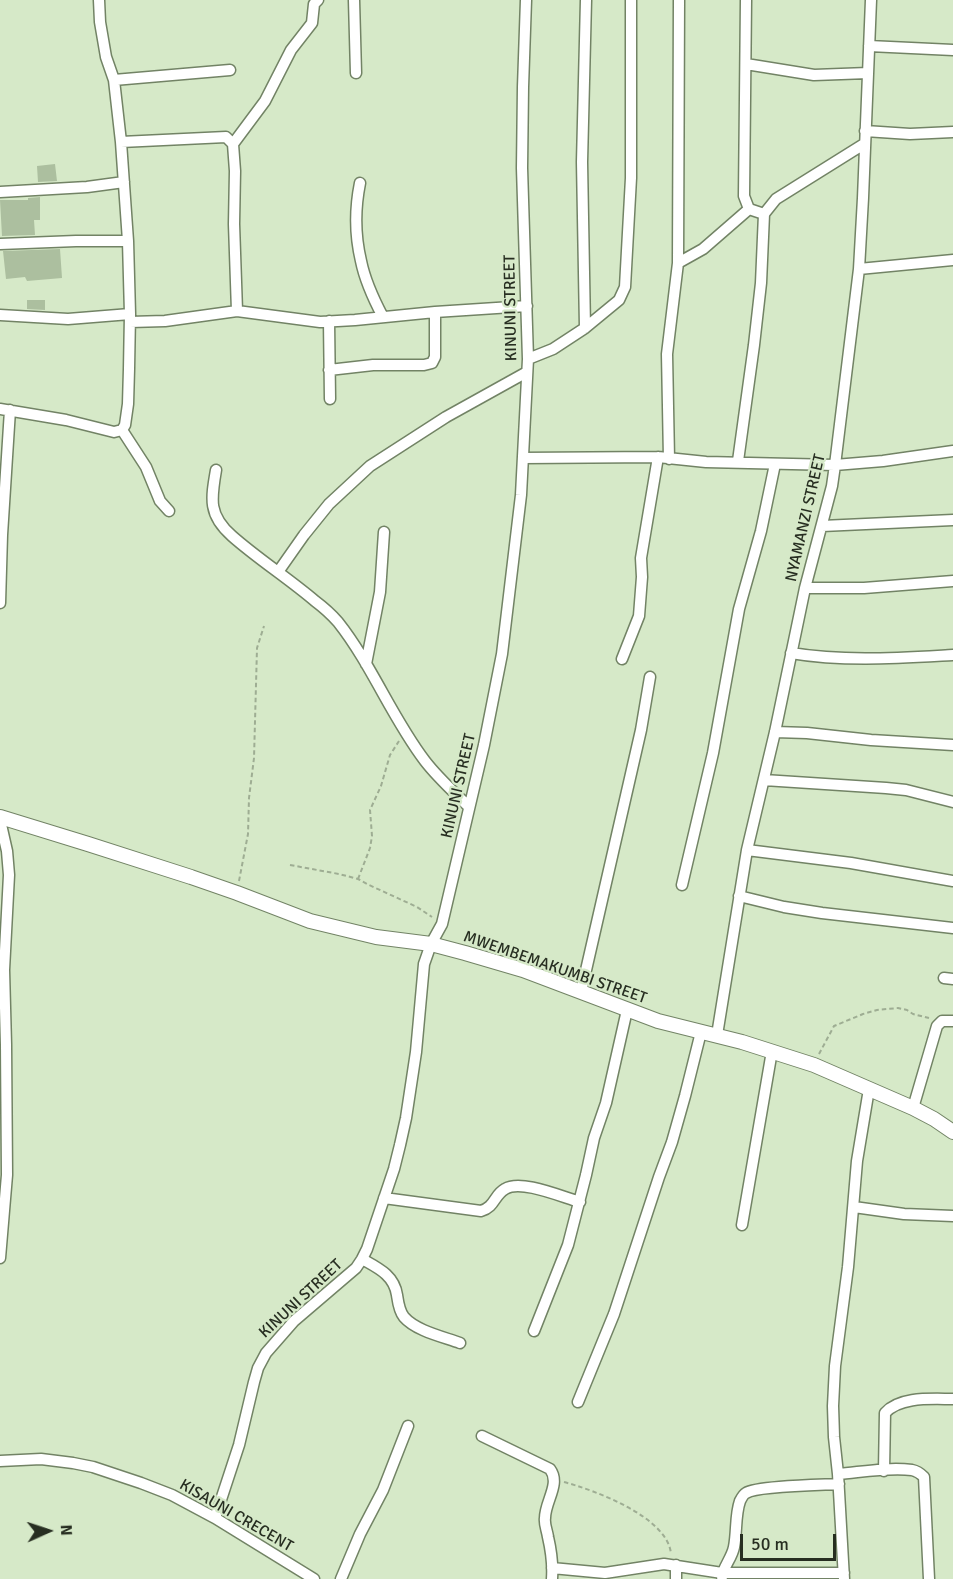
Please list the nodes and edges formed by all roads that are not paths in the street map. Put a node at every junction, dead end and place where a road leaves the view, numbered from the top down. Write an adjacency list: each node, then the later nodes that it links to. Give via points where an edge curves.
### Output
1 (99, 0): 16 (street, via 106,57)
2 (318, 0): 20 (street, via 312,23 291,50 265,101)
3 (354, 0): 14 (street)
4 (526, 0): 32 (street, KINUNI STREET, via 522,168)
5 (586, 0): 39 (street, via 582,162)
6 (631, 0): 39 (street, via 631,178 625,287 619,300)
7 (679, 0): 30 (street)
8 (746, 0): 12 (street)
9 (871, 0): 10 (street, NYAMANZI STREET)
10 (868, 46): 11 (street); 15 (street, NYAMANZI STREET)
11 (953, 50)
12 (746, 64): 15 (street, via 814,75); 25 (street, via 744,196)
13 (230, 70): 16 (street)
14 (356, 73)
15 (868, 73): 17 (street, NYAMANZI STREET)
16 (114, 80): 19 (street)
17 (865, 131): 18 (street); 21 (street, NYAMANZI STREET)
18 (953, 132)
19 (121, 142): 20 (street, via 225,138); 22 (street)
20 (233, 144): 33 (street)
21 (864, 144): 26 (street, via 776,199); 31 (street, NYAMANZI STREET)
22 (123, 182): 24 (street); 27 (street)
23 (360, 183): 36 (street, via 356,208 360,262)
24 (0, 192)
25 (749, 209): 26 (street); 30 (street, via 703,249)
26 (764, 214): 49 (street, via 761,284)
27 (128, 241): 28 (street); 37 (street)
28 (0, 244)
29 (953, 260): 31 (street)
30 (678, 263): 48 (street, via 667,354)
31 (859, 269): 51 (street, NYAMANZI STREET)
32 (527, 306): 34 (street); 40 (street, KINUNI STREET)
33 (237, 311): 37 (street, via 165,321); 38 (street)
34 (435, 312): 36 (street); 41 (street, via 432,363)
35 (0, 315): 37 (street)
36 (383, 317): 38 (street)
37 (130, 318): 45 (street, via 128,404)
38 (329, 321): 41 (street)
39 (585, 328): 40 (street, via 553,349)
40 (528, 359): 42 (street, KINUNI STREET)
41 (329, 370): 43 (street)
42 (527, 372): 47 (street, KINUNI STREET); 57 (street, via 446,417 370,466 329,504)
43 (330, 399)
44 (5, 409): 45 (street, via 114,432); 60 (street)
45 (122, 430): 53 (street)
46 (953, 452): 51 (street)
47 (524, 458): 48 (street); 70 (street, KINUNI STREET, via 502,654)
48 (663, 458): 49 (street); 63 (street, via 641,558 639,616)
49 (738, 462): 50 (street)
50 (775, 464): 51 (street); 74 (street)
51 (835, 465): 55 (street, NYAMANZI STREET)
52 (216, 470): 57 (street, via 215,517 232,536)
53 (169, 512)
54 (953, 520): 55 (street)
55 (822, 526): 59 (street, NYAMANZI STREET)
56 (384, 532): 64 (street, via 380,592)
57 (278, 572): 64 (street, via 332,616)
58 (953, 581): 59 (street)
59 (805, 588): 61 (street, NYAMANZI STREET)
60 (0, 603)
61 (791, 653): 62 (street, via 832,658); 66 (street, NYAMANZI STREET)
62 (953, 656)
63 (622, 658)
64 (366, 664): 70 (street, via 425,761)
65 (650, 677): 78 (street)
66 (775, 732): 67 (street); 68 (street, NYAMANZI STREET)
67 (953, 745)
68 (764, 780): 69 (street, via 906,790); 72 (street, NYAMANZI STREET)
69 (953, 802)
70 (470, 807): 77 (street, KINUNI STREET, via 442,924)
71 (0, 819): 77 (street, MWEMBEMAKUMBI STREET, via 237,893 310,921 376,937); 92 (street, via 9,875 4,970 7,1163)
72 (747, 850): 73 (street); 75 (street, NYAMANZI STREET)
73 (953, 881)
74 (682, 885)
75 (739, 896): 76 (street, via 784,907); 82 (street, NYAMANZI STREET)
76 (953, 928)
77 (431, 944): 78 (street, MWEMBEMAKUMBI STREET, via 504,964); 87 (street, KINUNI STREET, via 424,964 406,1118)
78 (581, 992): 79 (street, MWEMBEMAKUMBI STREET)
79 (627, 1010): 81 (street, MWEMBEMAKUMBI STREET); 88 (street)
80 (947, 1021): 85 (street, via 937,1026)
81 (701, 1032): 82 (street, MWEMBEMAKUMBI STREET); 97 (street, via 672,1142 614,1314)
82 (717, 1035): 83 (street, MWEMBEMAKUMBI STREET)
83 (772, 1051): 84 (street, MWEMBEMAKUMBI STREET); 91 (street)
84 (869, 1089): 85 (street, MWEMBEMAKUMBI STREET); 89 (street)
85 (913, 1108): 86 (street, MWEMBEMAKUMBI STREET)
86 (953, 1132)
87 (384, 1198): 88 (street, via 481,1211 489,1209 503,1190 515,1185); 93 (street, KINUNI STREET)
88 (580, 1202): 94 (street, via 568,1245)
89 (854, 1207): 90 (street); 102 (street, via 835,1366 833,1416)
90 (953, 1216)
91 (742, 1225)
92 (0, 1258)
93 (362, 1259): 95 (street, via 393,1281 405,1318); 103 (street, KINUNI STREET, via 294,1321 266,1353)
94 (534, 1331)
95 (460, 1343)
96 (953, 1399): 101 (street, via 905,1402 890,1407 885,1413)
97 (578, 1402)
98 (408, 1426): 109 (street)
99 (482, 1436): 105 (street, via 550,1468 555,1480 544,1520)
100 (0, 1461): 103 (street, KISAUNI CRECENT, via 58,1460 93,1467 172,1495)
101 (884, 1471): 102 (street); 111 (street, via 912,1470 924,1477)
102 (838, 1479): 106 (street, via 745,1494 740,1500 732,1558); 107 (street)
103 (215, 1518): 108 (street, KISAUNI CRECENT)
104 (673, 1565): 105 (street, via 605,1573); 106 (street); 110 (street)
105 (552, 1573)
106 (722, 1576): 107 (street)
107 (844, 1576)
108 (314, 1579)
109 (341, 1579)
110 (676, 1579)
111 (929, 1579)

